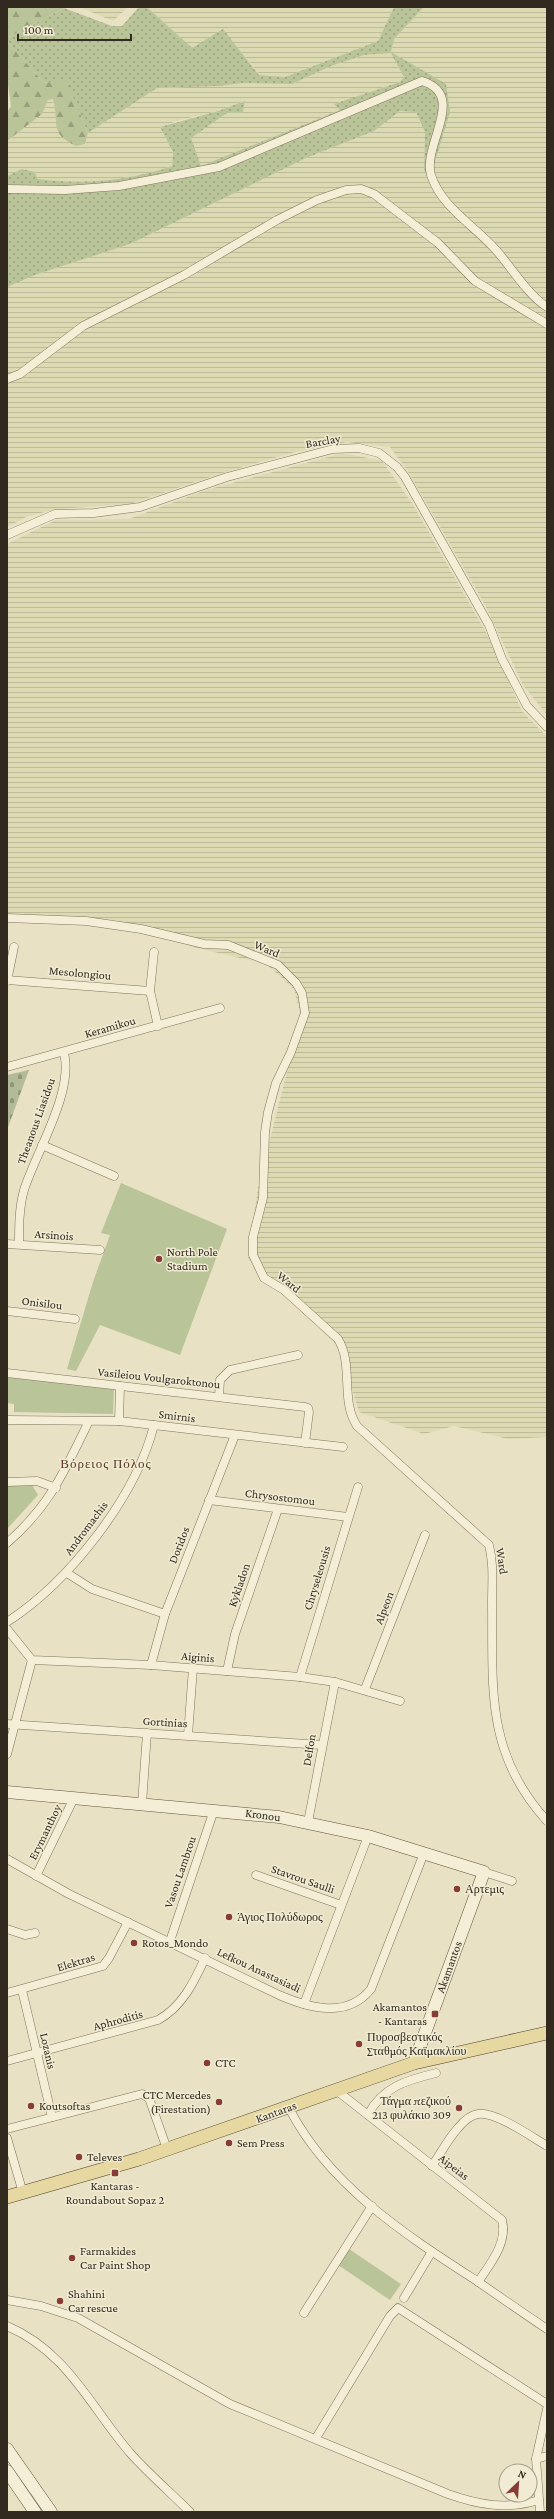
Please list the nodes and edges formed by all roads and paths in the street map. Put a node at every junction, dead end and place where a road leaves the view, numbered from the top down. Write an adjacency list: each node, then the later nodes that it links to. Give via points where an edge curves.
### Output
1 (7, 189): 2 (street, via 64,190 119,186 219,167 422,81 434,85 440,92 443,103 442,119 431,162 430,173 434,185 462,219 495,248)
2 (547, 307)
3 (547, 324): 4 (street, via 475,281 438,243 374,194 361,189 346,190 317,200 277,220 184,275 96,319 51,349 20,374)
4 (7, 379)
5 (7, 535): 6 (street, Barclay, via 55,514 94,513 140,507 227,477 333,449 359,448 379,453 405,477 489,625 502,659 527,706)
6 (547, 727)
7 (7, 918): 63 (street, Ward, via 93,922 141,929 204,944 228,945 278,965 302,993 305,1014 276,1083 268,1112 263,1193 253,1237 252,1255 264,1278 284,1290 338,1338 344,1349 351,1417 357,1426 489,1546 493,1573 492,1694 498,1725 510,1768 533,1806)
8 (14, 947): 10 (street)
9 (154, 952): 11 (street)
10 (7, 980): 11 (street, Mesolongiou)
11 (150, 991): 13 (street)
12 (220, 1008): 13 (street, Keramikou)
13 (158, 1026): 14 (street, Keramikou)
14 (64, 1053): 15 (street, Keramikou); 16 (street, Theanous Liasidou, via 64,1083)
15 (7, 1067)
16 (42, 1145): 17 (street); 19 (street, Theanous Liasidou, via 22,1199)
17 (114, 1176)
18 (7, 1244): 19 (street, Arsinois)
19 (19, 1244): 20 (street, Arsinois)
20 (100, 1250)
21 (7, 1311): 22 (street, Onisilou)
22 (75, 1319)
23 (298, 1356): 26 (street, via 230,1370 220,1380)
24 (7, 1373): 25 (street, Vasileiou Voulgaroktonou)
25 (120, 1386): 26 (street, Vasileiou Voulgaroktonou); 29 (street)
26 (219, 1397): 32 (street, Vasileiou Voulgaroktonou, via 308,1408)
27 (7, 1420): 28 (street, Smirnis)
28 (89, 1421): 29 (street, Smirnis); 36 (street)
29 (119, 1421): 30 (street, Smirnis)
30 (154, 1425): 31 (street, Smirnis); 42 (street, Andromachis, via 137,1470 117,1506)
31 (235, 1435): 32 (street, Smirnis); 37 (street, Doridos)
32 (305, 1443): 33 (street, Smirnis)
33 (343, 1447)
34 (7, 1482): 36 (street, via 37,1482)
35 (358, 1487): 39 (street, Chryseleousis)
36 (56, 1488): 41 (street, via 33,1518)
37 (209, 1500): 38 (street, Chrysostomou); 43 (street, Doridos)
38 (278, 1509): 39 (street, Chrysostomou); 49 (street, Kykladon, via 235,1634)
39 (348, 1517): 50 (street, Chryseleousis)
40 (425, 1535): 52 (street, Alpeon)
41 (7, 1543)
42 (67, 1573): 43 (street, via 92,1589); 44 (street, Andromachis)
43 (165, 1614): 47 (street, Doridos)
44 (7, 1622)
45 (7, 1629): 46 (street)
46 (32, 1660): 47 (street, Aiginis); 54 (street)
47 (151, 1665): 48 (street, Aiginis)
48 (193, 1668): 49 (street, Aiginis); 56 (street)
49 (227, 1671): 50 (street, Aiginis)
50 (300, 1677): 51 (street, Aiginis)
51 (335, 1682): 52 (street, Aiginis); 57 (street, Delfon)
52 (364, 1689): 53 (street, Aiginis)
53 (400, 1701)
54 (11, 1724): 55 (street, Gortinias); 58 (street)
55 (147, 1733): 56 (street, Gortinias); 61 (street)
56 (188, 1735): 57 (street, Gortinias)
57 (322, 1744): 64 (street, Delfon)
58 (7, 1754)
59 (7, 1792): 60 (street, Kronou)
60 (74, 1798): 61 (street, Kronou); 70 (street, Erymanthoy)
61 (142, 1804): 62 (street, Kronou)
62 (214, 1810): 64 (street, Kronou); 76 (street, Vasou Lambrou)
63 (547, 1821)
64 (308, 1822): 65 (street, Kronou)
65 (368, 1836): 66 (street, Kronou); 72 (street)
66 (424, 1853): 68 (street, Kronou); 80 (street, Lefkou Anastasiadi, via 371,1989 358,2001 343,2007 324,2008)
67 (7, 1859): 70 (street, Lefkou Anastasiadi)
68 (484, 1872): 71 (street, Kronou); 84 (street, Akamantos)
69 (256, 1875): 72 (street, Stavrou Saulli)
70 (36, 1876): 73 (street, Lefkou Anastasiadi)
71 (512, 1881)
72 (342, 1905): 80 (street)
73 (128, 1922): 76 (street, Lefkou Anastasiadi); 78 (street, Elektras, via 103,1966)
74 (7, 1929): 75 (street, via 25,1935)
75 (35, 1933)
76 (170, 1941): 77 (street, Lefkou Anastasiadi)
77 (205, 1958): 80 (street, Lefkou Anastasiadi, via 279,1995); 82 (street, Aphroditis, via 185,1995 164,2017)
78 (22, 1990): 79 (street, Elektras); 82 (street, Lozanis)
79 (7, 1993)
80 (304, 2004)
81 (547, 2034): 84 (main road, Kantaras)
82 (37, 2054): 83 (street, Aphroditis); 89 (street, Lozanis)
83 (7, 2062)
84 (414, 2063): 86 (main road, Kantaras)
85 (436, 2072): 88 (street, via 395,2086 377,2100)
86 (336, 2090): 87 (main road, Kantaras); 88 (street, Aipeias)
87 (289, 2108): 93 (main road, Kantaras); 97 (street, via 320,2158)
88 (368, 2116): 94 (street, Aipeias)
89 (52, 2117): 90 (street); 93 (street, via 145,2095 149,2098)
90 (7, 2129)
91 (7, 2138): 95 (street)
92 (547, 2146): 94 (street, via 515,2127 479,2114 468,2118 458,2127)
93 (167, 2149): 95 (main road, Kantaras)
94 (432, 2166): 99 (street, Aipeias, via 502,2220 504,2228 500,2247)
95 (23, 2193): 96 (main road, Kantaras)
96 (7, 2197)
97 (372, 2206): 98 (street); 102 (street)
98 (431, 2253): 99 (street); 100 (street)
99 (478, 2282): 104 (street)
100 (404, 2298)
101 (7, 2300): 107 (street, via 78,2318 230,2404)
102 (304, 2313)
103 (7, 2326): 117 (street, via 40,2347 70,2372 131,2454)
104 (547, 2329)
105 (547, 2404): 107 (street, via 398,2308 390,2316)
106 (547, 2409): 110 (street)
107 (316, 2438): 114 (street, via 472,2503 495,2506 520,2506)
108 (7, 2449): 116 (street)
109 (547, 2456): 110 (street)
110 (536, 2459): 111 (street)
111 (536, 2463)
112 (7, 2471): 115 (street)
113 (538, 2500): 118 (street)
114 (529, 2503)
115 (36, 2512)
116 (51, 2512)
117 (190, 2512)
118 (540, 2512)

